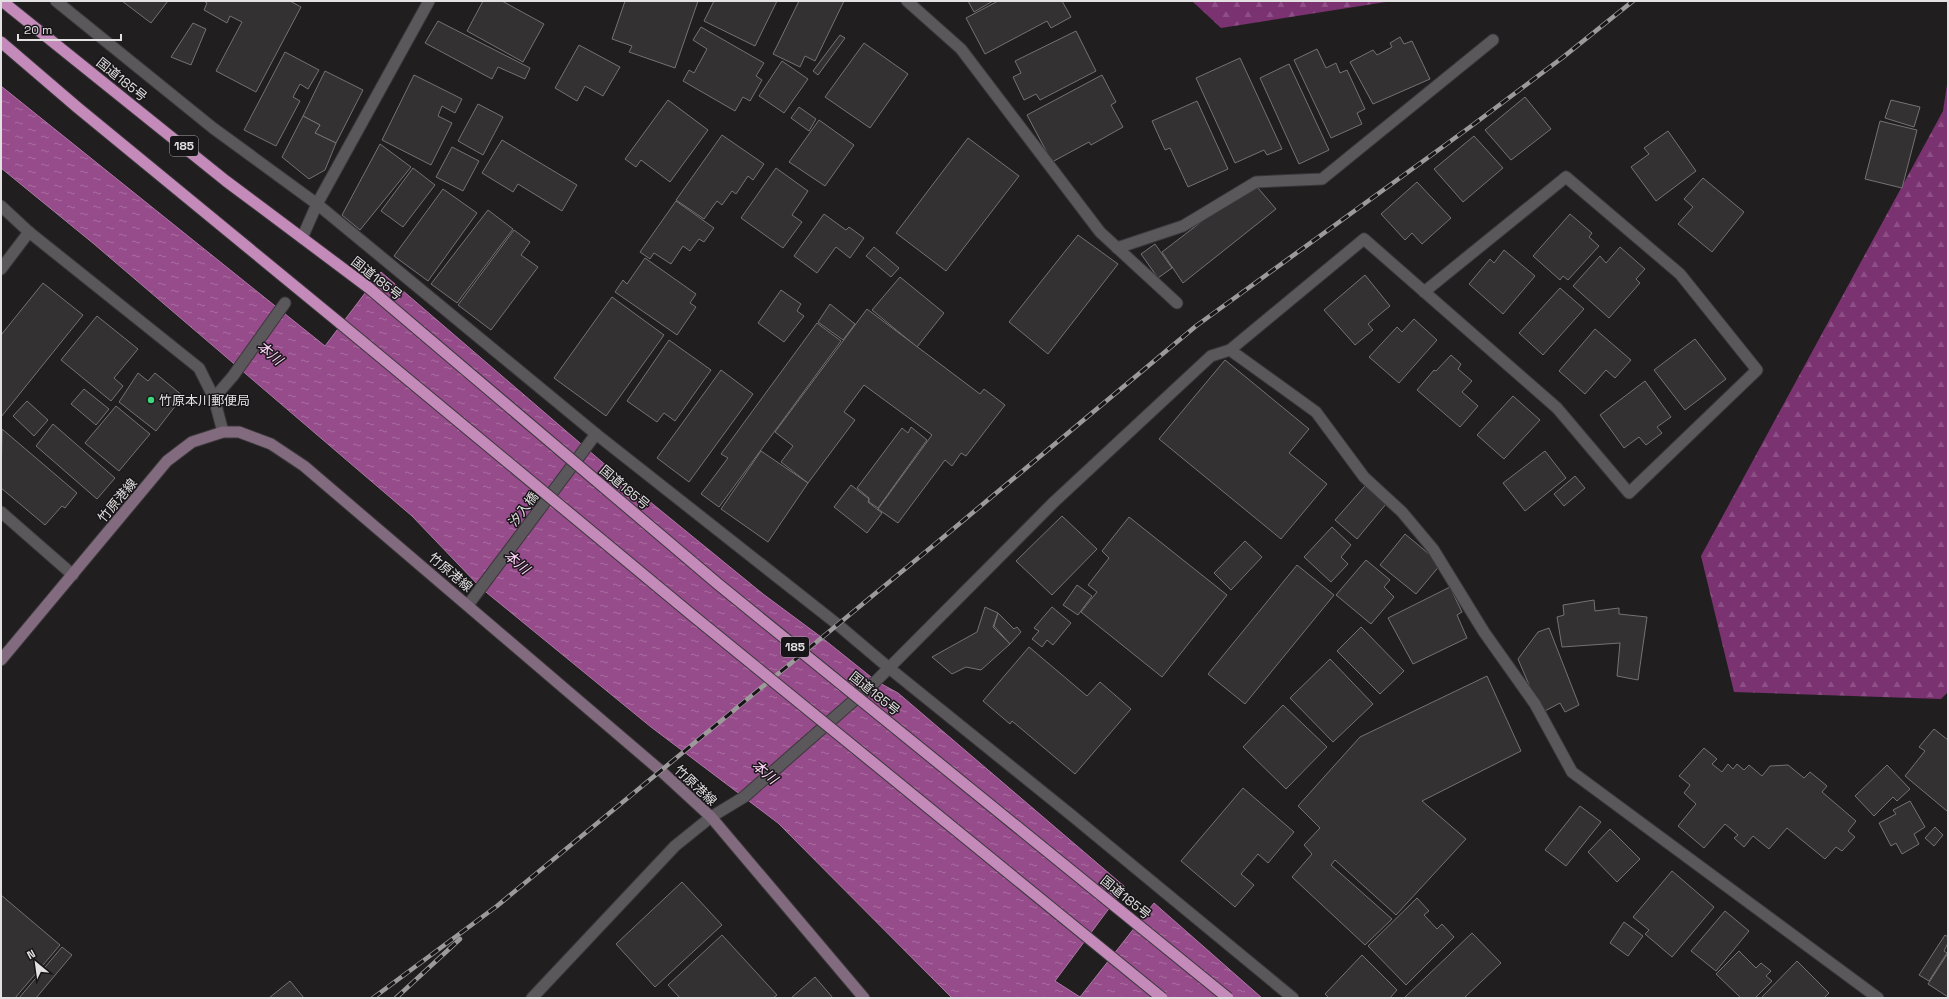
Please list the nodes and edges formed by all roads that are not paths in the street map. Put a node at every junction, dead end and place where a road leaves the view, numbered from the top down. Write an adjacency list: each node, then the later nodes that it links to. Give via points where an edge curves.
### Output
1 (2, 1): 10 (highway, 国道185号 / 185, via 226,181)
2 (56, 1): 7 (street, via 213,128)
3 (429, 1): 7 (street)
4 (907, 1): 11 (street, via 961,50 1100,232)
5 (1493, 40): 11 (street, via 1322,179 1256,182 1183,226)
6 (1, 42): 28 (highway, bridge, via 686,610)
7 (317, 204): 10 (street); 19 (street)
8 (1, 206): 9 (street)
9 (29, 232): 12 (street); 17 (street, via 199,368)
10 (302, 238): 29 (highway, 国道185号 / 185, bridge, via 369,288 718,584)
11 (1117, 248): 15 (street)
12 (1, 269)
13 (1424, 292): 13 (street, via 1557,408 1629,493 1757,370 1680,274 1566,177); 16 (street, via 1364,239)
14 (285, 303): 17 (street, via 233,376)
15 (1176, 303)
16 (1230, 350): 24 (street, via 1211,356 1054,502); 31 (street, via 1316,412 1364,478 1402,512 1433,549 1484,632 1535,704 1572,772)
17 (214, 398): 18 (street)
18 (223, 432): 21 (main road, 竹原港線, via 192,442 167,461); 22 (main road, 竹原港線, via 239,432 271,444 304,466)
19 (596, 434): 22 (street, 汐入橋, bridge); 24 (street, via 837,624)
20 (1, 512): 21 (street)
21 (73, 575): 23 (main road, 竹原港線)
22 (468, 605): 25 (main road, 竹原港線)
23 (1, 660)
24 (888, 668): 25 (street, bridge, via 744,797); 30 (street)
25 (711, 817): 26 (street, via 675,846); 27 (main road, 竹原港線)
26 (532, 998)
27 (864, 998)
28 (1162, 998)
29 (1228, 998)
30 (1293, 998)
31 (1878, 998)

